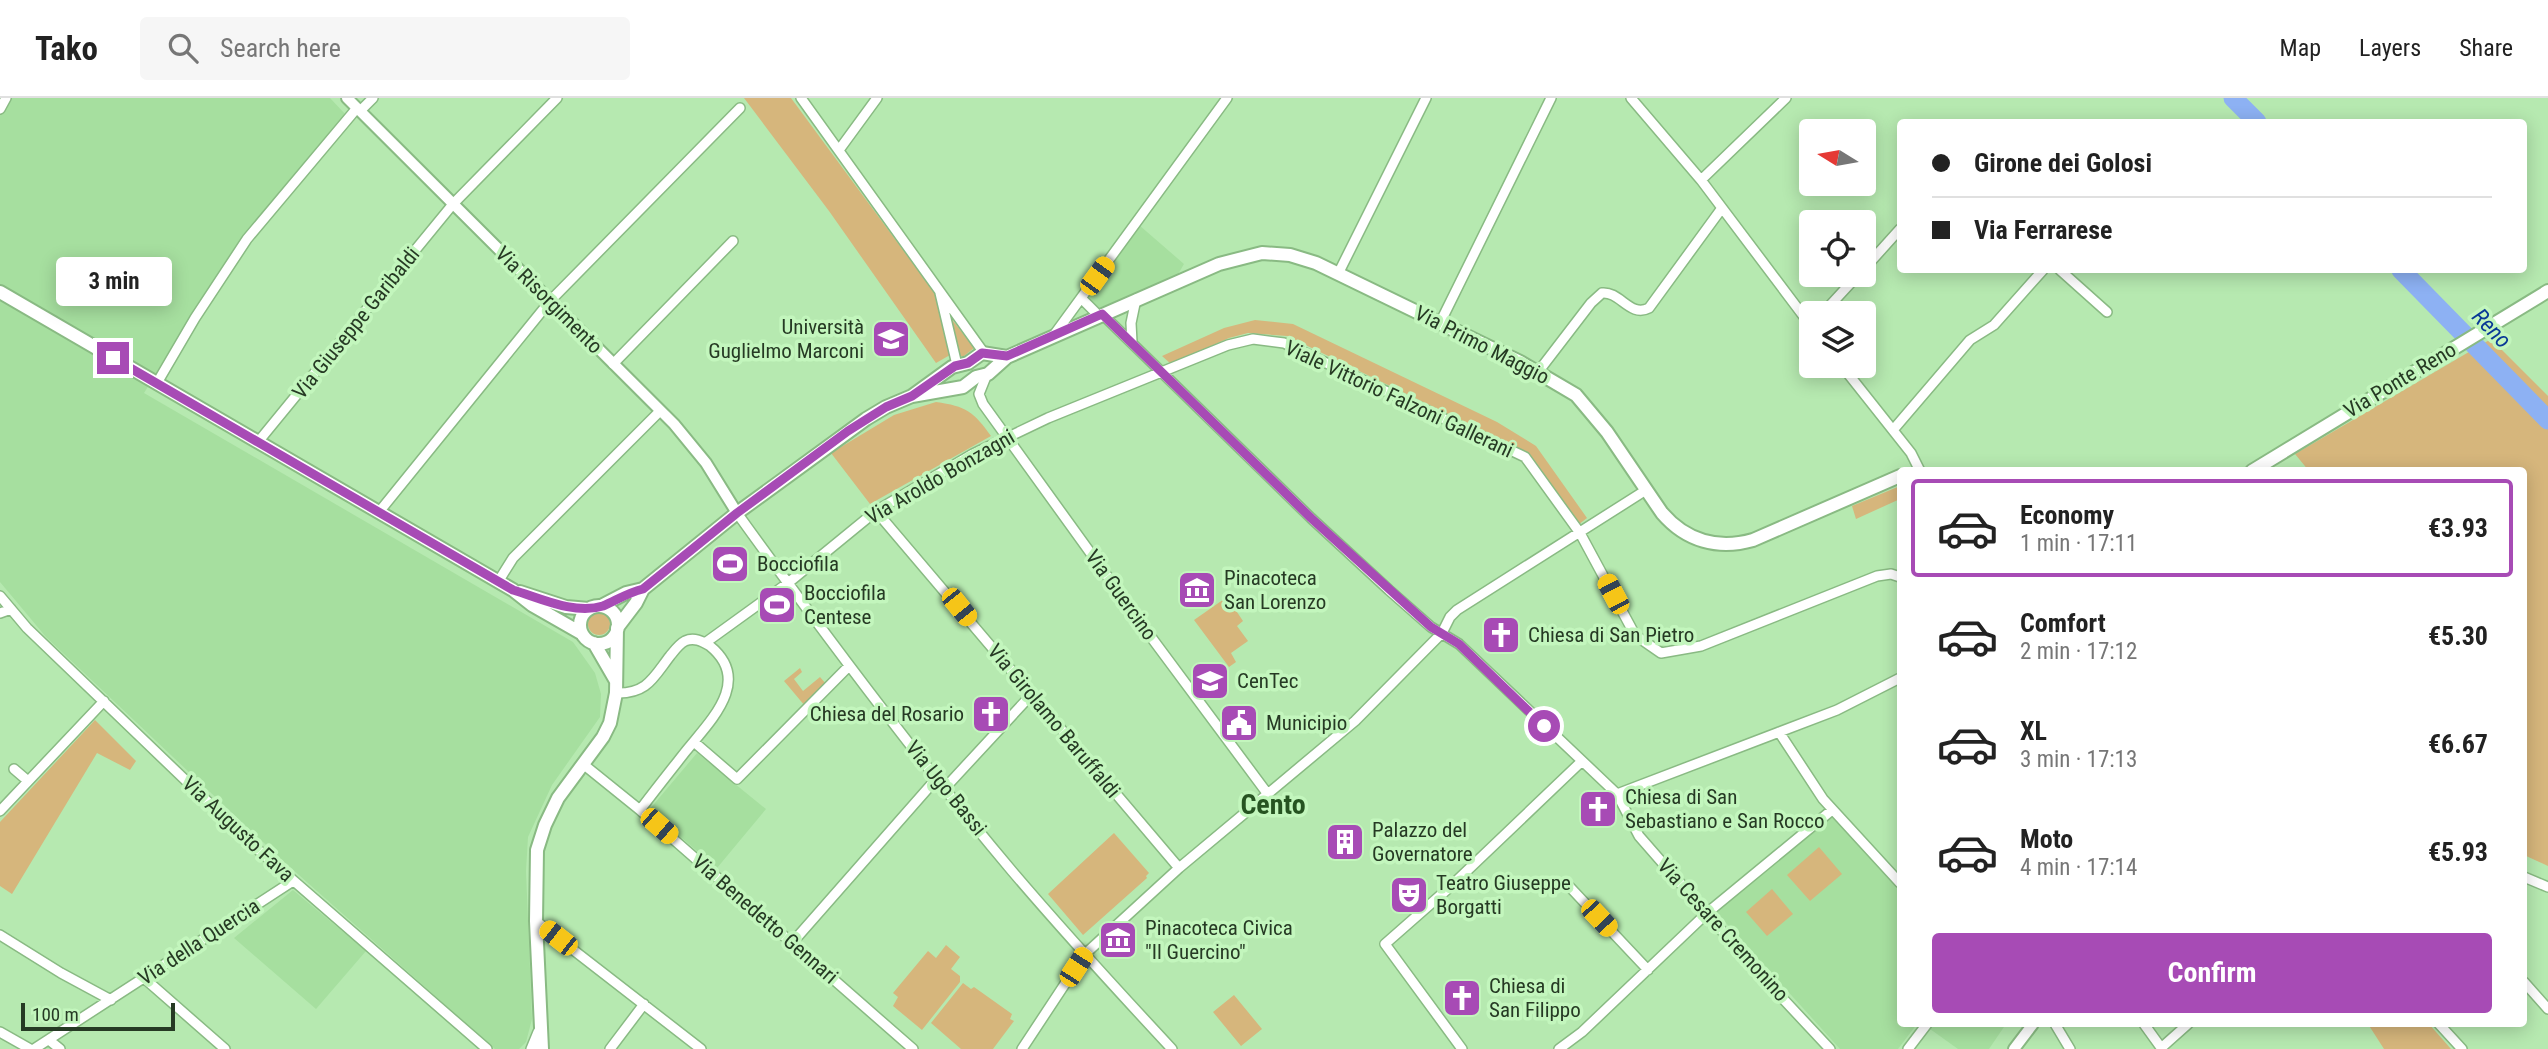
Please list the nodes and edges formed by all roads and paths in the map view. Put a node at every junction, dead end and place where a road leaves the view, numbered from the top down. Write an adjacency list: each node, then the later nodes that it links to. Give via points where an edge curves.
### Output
1 (6, 98): 13 (street)
2 (347, 98): 14 (street, Via Risorgimento)
3 (373, 98): 14 (street)
4 (557, 98): 17 (street, Via Giuseppe Garibaldi)
5 (802, 98): 15 (street)
6 (877, 98): 15 (street)
7 (1227, 98): 29 (street)
8 (1426, 98): 24 (street)
9 (1551, 98): 36 (street)
10 (1631, 98): 16 (street)
11 (1786, 98): 16 (street)
12 (740, 108): 31 (street)
13 (0, 109)
14 (358, 110): 17 (street, Via Risorgimento); 45 (street, via 247,239)
15 (839, 150): 26 (street)
16 (1701, 180): 18 (street)
17 (453, 204): 31 (street, Via Risorgimento); 52 (street, Via Giuseppe Garibaldi)
18 (1722, 208): 33 (street); 43 (street, via 1649,308 1636,310 1612,294 1602,293)
19 (1897, 232): 21 (street)
20 (733, 241): 40 (street)
21 (1876, 256)
22 (2040, 273): 50 (street, via 1994,324 1970,340)
23 (2063, 273): 34 (street)
24 (1338, 274): 30 (main road, Via Primo Maggio, via 1298,257 1262,253 1219,264); 36 (main road, Via Primo Maggio)
25 (1847, 287): 32 (street)
26 (938, 288): 39 (street); 41 (street)
27 (2548, 290): 54 (main road, Via Ponte Reno)
28 (0, 292): 45 (main road)
29 (1081, 298): 35 (street, Via Cesare Cremonino); 37 (street)
30 (1136, 299): 35 (main road, Via Primo Maggio); 38 (street)
31 (550, 301): 40 (street, Via Risorgimento); 58 (street)
32 (1834, 301)
33 (1799, 310)
34 (2107, 312)
35 (1101, 315): 37 (main road, Via Primo Maggio); 38 (street, Via Cesare Cremonino)
36 (1440, 323): 43 (main road, Via Primo Maggio)
37 (1054, 335): 39 (main road, Via Primo Maggio)
38 (1132, 342): 42 (street, Via Cesare Cremonino)
39 (989, 362): 41 (main road); 46 (main road); 47 (street)
40 (613, 364): 49 (street, Via Risorgimento)
41 (953, 368): 46 (main road, via 948,379); 48 (main road)
42 (1162, 372): 51 (street, Via Aroldo Bonzagni); 60 (street, Viale Vittorio Falzoni Gallerani, via 1252,338 1284,343 1525,457); 72 (street, Via Cesare Cremonino, via 1311,518 1399,600)
43 (1538, 372): 56 (main road, Via Primo Maggio, via 1583,401)
44 (1852, 378): 50 (street)
45 (157, 383): 52 (main road)
46 (959, 387): 47 (street); 48 (main road)
47 (979, 394): 51 (street, Via Guercino)
48 (912, 396): 59 (main road, via 866,419)
49 (660, 411): 59 (street, Via Risorgimento, via 699,454); 62 (street, via 513,558)
50 (1893, 430): 53 (street)
51 (1007, 436): 57 (street, Via Aroldo Bonzagni); 88 (street, Via Guercino)
52 (258, 442): 58 (main road)
53 (1919, 467)
54 (2259, 467)
55 (1897, 477): 56 (main road, Via Primo Maggio, via 1773,533 1730,545 1683,533)
56 (1646, 490): 60 (street)
57 (876, 510): 63 (street, Via Aroldo Bonzagni); 78 (street, Via Girolamo Baruffaldi)
58 (379, 512): 62 (main road)
59 (737, 513): 63 (street, Via Ugo Bassi); 64 (main road)
60 (1580, 533): 61 (street, Viale Vittorio Falzoni Gallerani, via 1635,635 1661,653 1701,646 1877,576); 72 (street, via 1457,610)
61 (1897, 576)
62 (498, 582): 65 (main road)
63 (788, 583): 74 (street, Via Aroldo Bonzagni); 75 (street, Via Ugo Bassi)
64 (643, 589): 67 (main road); 70 (main road)
65 (513, 590): 67 (main road, via 566,607); 71 (main road)
66 (0, 596): 68 (street, Via Augusto Fava)
67 (595, 608): 70 (main road, via 612,612); 71 (main road, via 582,617)
68 (10, 609): 69 (street); 79 (street, Via Augusto Fava)
69 (0, 613)
70 (617, 628): 73 (main road, via 609,641); 77 (main road)
71 (581, 633): 73 (main road)
72 (1442, 633): 82 (street, Via Cesare Cremonino); 88 (street, via 1355,722)
73 (594, 643): 77 (main road)
74 (705, 643): 77 (street, via 696,639 678,646 643,688 632,693); 81 (street, via 723,662 728,684 719,711)
75 (849, 666): 81 (street, via 737,779); 85 (street, Via Ugo Bassi)
76 (1897, 680): 80 (street)
77 (616, 687): 83 (main road, via 610,723)
78 (1031, 695): 87 (street); 93 (street, Via Girolamo Baruffaldi)
79 (104, 701): 86 (street); 96 (street, Via Augusto Fava)
80 (1779, 732): 89 (street); 91 (street)
81 (694, 742): 90 (street)
82 (1582, 761): 89 (street, Via Cesare Cremonino); 132 (street, via 1385,944)
83 (583, 764): 90 (street, Via Benedetto Gennari); 100 (main road, via 558,798 542,833 536,865)
84 (14, 769): 86 (street)
85 (937, 778): 87 (street, Via Ugo Bassi); 102 (street)
86 (28, 781): 92 (street)
87 (945, 788): 103 (street, Via Ugo Bassi)
88 (1267, 793): 93 (street)
89 (1617, 794): 99 (street, Via Cesare Cremonino, via 1639,836)
90 (640, 810): 102 (street, Via Benedetto Gennari)
91 (1832, 810): 95 (street); 99 (street)
92 (0, 811)
93 (1179, 867): 103 (street)
94 (2527, 878): 98 (street)
95 (1897, 880)
96 (293, 881): 105 (street, Via della Quercia); 124 (street, Via Augusto Fava)
97 (1567, 884): 104 (street)
98 (2548, 887)
99 (1707, 913): 104 (street); 134 (street, Via Cesare Cremonino)
100 (536, 921): 108 (street); 111 (main road)
101 (0, 935): 107 (street)
102 (792, 943): 129 (street, Via Benedetto Gennari)
103 (1084, 955): 130 (street); 131 (street, Via Ugo Bassi)
104 (1648, 971): 133 (street)
105 (144, 978): 107 (street, Via della Quercia); 123 (street)
106 (2527, 985): 109 (street)
107 (111, 1000): 119 (street, Via della Quercia)
108 (644, 1004): 127 (street); 128 (street)
109 (2548, 1009)
110 (1810, 1017): 134 (street)
111 (541, 1023): 125 (street); 126 (main road)
112 (1925, 1027): 135 (street)
113 (2031, 1027): 136 (street)
114 (2057, 1027): 137 (street)
115 (2146, 1027): 120 (street)
116 (2185, 1027): 120 (street)
117 (2443, 1027): 138 (street)
118 (0, 1032): 121 (street)
119 (49, 1040): 121 (street, Via della Quercia); 122 (street)
120 (2162, 1048)
121 (32, 1049)
122 (60, 1049)
123 (225, 1049)
124 (487, 1049)
125 (531, 1049)
126 (542, 1049)
127 (610, 1049)
128 (701, 1049)
129 (913, 1049)
130 (1023, 1049)
131 (1172, 1049)
132 (1462, 1049)
133 (1559, 1049)
134 (1833, 1049)
135 (1908, 1049)
136 (2014, 1049)
137 (2070, 1049)
138 (2462, 1049)

